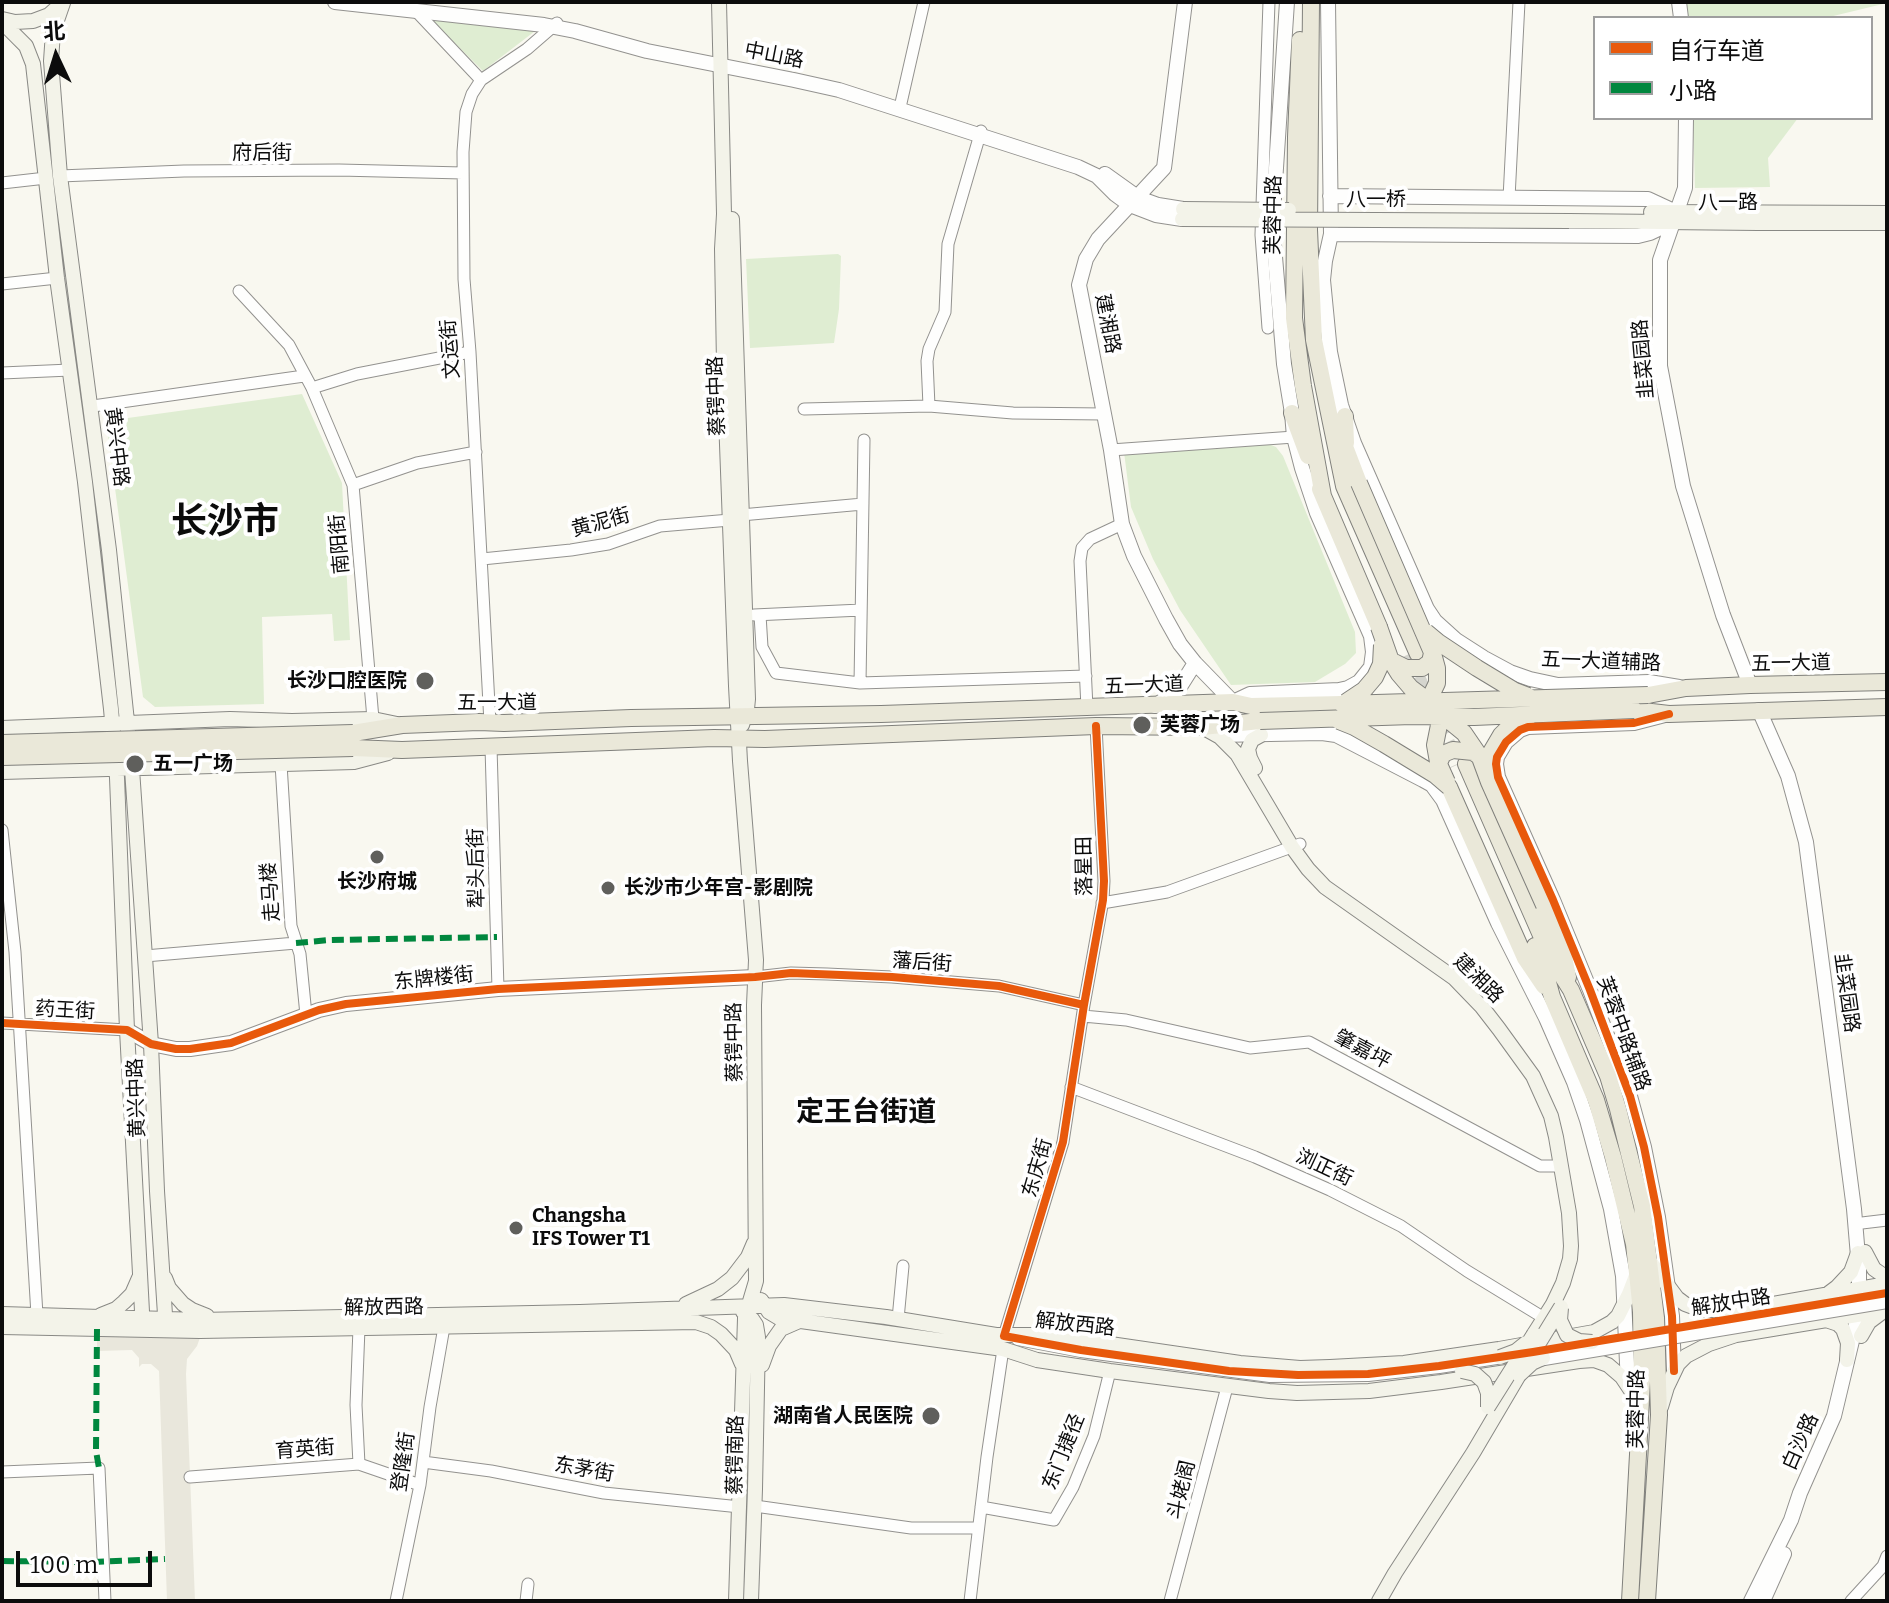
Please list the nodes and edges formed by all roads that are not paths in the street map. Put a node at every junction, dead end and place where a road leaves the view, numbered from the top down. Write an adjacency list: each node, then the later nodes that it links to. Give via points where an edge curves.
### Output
1 (63, 2): 15 (main road, via 49,15); 23 (main road, 黄兴中路, via 51,55)
2 (335, 2): 14 (street, 中山路)
3 (387, 2): 14 (street, 中山路)
4 (719, 2): 17 (main road)
5 (726, 2): 17 (main road)
6 (924, 2): 19 (street)
7 (1185, 2): 27 (street, 建湘路, via 1164,168)
8 (1269, 2): 37 (street, via 1261,235)
9 (1287, 2): 46 (street, via 1273,233)
10 (1301, 2): 49 (main road, 芙蓉中路, via 1294,318)
11 (1311, 2): 48 (main road, 芙蓉中路, via 1312,318 1321,377)
12 (1328, 2): 25 (street, 五一大道辅路)
13 (1519, 2): 26 (street)
14 (412, 8): 16 (street, 中山路); 18 (street)
15 (4, 25): 23 (main road, 黄兴中路, via 31,55)
16 (555, 25): 17 (street, 中山路); 18 (street)
17 (723, 62): 19 (street, 中山路, via 818,77); 21 (street, 中山路); 57 (main road, 蔡锷中路)
18 (481, 80): 22 (street, 文运街, via 466,112)
19 (901, 103): 21 (street, 中山路)
20 (1686, 120): 31 (street, 韭菜园路, via 1686,180)
21 (980, 132): 27 (street, 中山路, via 1080,160); 43 (street, via 948,244 945,312 927,361)
22 (463, 173): 23 (street, 府后街, via 184,171); 38 (street, 文运街)
23 (53, 177): 24 (street, 府后街); 34 (main road, 黄兴中路); 45 (main road, 黄兴中路)
24 (2, 183)
25 (1330, 196): 26 (street); 33 (street, 五一大道辅路)
26 (1509, 198): 31 (street, via 1648,199)
27 (1134, 201): 29 (street, 中山路); 47 (street, 建湘路, via 1098,239 1079,285)
28 (1887, 213): 31 (main road, 八一路)
29 (1183, 214): 30 (main road, 八一桥, bridge)
30 (1569, 216): 31 (main road, 八一路)
31 (1675, 217): 32 (main road, 八一路); 33 (street, via 1638,236); 73 (street, 韭菜园路, via 1660,260 1660,366 1683,486)
32 (1887, 223)
33 (1331, 234): 48 (street, 五一大道辅路, via 1323,280)
34 (57, 278): 35 (street); 39 (main road, 黄兴中路)
35 (2, 284)
36 (239, 291): 41 (street, 南阳街, via 289,345)
37 (1268, 328)
38 (470, 352): 42 (street); 53 (street, 文运街)
39 (70, 370): 40 (street); 92 (main road, 黄兴中路)
40 (2, 373)
41 (304, 376): 42 (street, 南阳街); 45 (street)
42 (312, 388): 54 (street, 南阳街)
43 (929, 406): 44 (street); 47 (street)
44 (804, 409)
45 (91, 410): 91 (main road, 黄兴中路)
46 (1292, 413): 50 (street); 55 (main road)
47 (1104, 414): 52 (street, 建湘路)
48 (1338, 418): 62 (main road, bridge, via 1359,483); 64 (main road, via 1344,486); 65 (street, 五一大道辅路, via 1427,609 1445,631)
49 (1311, 428): 55 (main road); 64 (main road, via 1345,515)
50 (1294, 437): 52 (street); 67 (street, via 1317,513 1371,636)
51 (864, 440): 56 (street)
52 (1111, 450): 58 (street, 建湘路)
53 (476, 452): 54 (street, via 417,463); 59 (street, 文运街)
54 (353, 485): 89 (street, 南阳街)
55 (1323, 496): 63 (main road)
56 (863, 504): 57 (street, 黄泥街); 60 (street)
57 (736, 517): 59 (street, 黄泥街, via 660,526 608,544); 61 (main road, 蔡锷中路); 72 (main road, 蔡锷中路)
58 (1122, 524): 66 (street, 建湘路, via 1166,619); 69 (street, via 1082,548)
59 (482, 559): 93 (street, 文运街)
60 (861, 610): 61 (street); 71 (street)
61 (752, 615): 71 (street, via 776,673); 72 (main road, 蔡锷中路)
62 (1418, 621): 64 (main road, bridge); 80 (main road, bridge, via 1438,642)
63 (1379, 627): 64 (main road, bridge); 78 (main road, bridge, via 1379,671 1364,690)
64 (1412, 655): 83 (main road, bridge, via 1404,681); 83 (main road, bridge, via 1438,676)
65 (1484, 658): 67 (street); 68 (street, 五一大道辅路)
66 (1195, 663): 77 (street, 建湘路); 79 (street, via 1178,690)
67 (1372, 664): 74 (street)
68 (1515, 674): 75 (street, 五一大道辅路, via 1558,685 1649,682); 100 (street)
69 (1086, 676): 71 (street); 82 (street)
70 (1887, 682): 73 (main road, 五一大道)
71 (860, 683)
72 (742, 685): 87 (main road, via 725,710); 88 (main road, via 755,705); 95 (main road, 蔡锷中路, via 747,709)
73 (1750, 685): 75 (main road, 五一大道)
74 (1353, 686): 77 (street, via 1250,694); 105 (street)
75 (1686, 688): 80 (main road, 五一大道, bridge)
76 (1470, 700): 80 (main road, 五一大道, bridge); 83 (main road, 五一大道, bridge); 86 (main road, bridge)
77 (1233, 702): 78 (main road, 五一大道); 79 (main road, 五一大道)
78 (1342, 704): 83 (main road, 五一大道, bridge, via 1397,702)
79 (1154, 706): 82 (main road, 五一大道)
80 (1537, 706): 85 (main road, 五一大道, bridge); 86 (main road, 五一大道, bridge); 118 (main road, bridge, via 1501,735 1491,752)
81 (1887, 707): 84 (main road, 五一大道)
82 (1087, 708): 88 (main road, 五一大道)
83 (1422, 708): 86 (main road, bridge); 90 (main road, 五一大道, bridge)
84 (1765, 710): 85 (main road, 五一大道); 141 (street, 韭菜园路, via 1799,793 1813,853); 143 (street, 韭菜园路, via 1806,842)
85 (1669, 714): 100 (street, via 1634,723)
86 (1449, 715): 111 (main road, bridge, via 1464,733); 112 (main road, bridge, via 1440,720 1436,735)
87 (714, 716): 93 (main road, 五一大道); 95 (main road, 五一大道)
88 (775, 716): 95 (main road, 五一大道)
89 (373, 719): 91 (main road, 五一大道); 94 (main road, 五一大道)
90 (1325, 719): 99 (main road, 五一大道, bridge); 119 (main road, bridge, via 1361,731)
91 (128, 722): 92 (main road, 五一大道); 114 (main road, 黄兴中路)
92 (112, 723): 98 (main road, 五一大道); 115 (main road, 黄兴中路)
93 (490, 723): 94 (main road, 五一大道)
94 (402, 725): 103 (main road, 五一大道)
95 (740, 725): 96 (main road, 五一大道, via 900,735); 102 (main road, 五一大道); 116 (main road, 蔡锷中路)
96 (1096, 726): 97 (main road, 五一大道); 122 (street, 落星田)
97 (1202, 727): 99 (main road, 五一大道); 101 (main road, 建湘路)
98 (2, 728)
99 (1261, 728): 101 (street); 105 (street, via 1329,733); 121 (main road, 建湘路, via 1249,744 1250,758)
100 (1520, 730): 108 (street)
101 (1218, 735): 121 (main road, 建湘路, via 1243,762)
102 (714, 738): 106 (main road, 五一大道); 116 (main road, via 728,745)
103 (353, 740): 104 (main road, 五一大道, bridge); 107 (main road, 五一大道); 109 (main road, 五一大道, bridge)
104 (2, 743)
105 (1359, 746): 110 (street)
106 (491, 747): 107 (main road, 五一大道); 129 (street, 犁头后街)
107 (402, 750): 113 (main road, 五一大道, via 354,762)
108 (1501, 750): 110 (street); 123 (street, 芙蓉中路辅路, via 1498,777)
109 (2, 757)
110 (1388, 761): 125 (street, via 1432,785 1443,800)
111 (1468, 762): 112 (main road, bridge, via 1473,752 1453,750); 118 (main road, 芙蓉中路, bridge); 130 (main road, 芙蓉中路, via 1551,958); 131 (main road, 芙蓉中路)
112 (1439, 763): 119 (main road, 芙蓉中路, bridge)
113 (281, 764): 114 (main road, 五一大道); 126 (street, 走马楼)
114 (132, 769): 115 (main road, 五一大道); 127 (main road, 黄兴中路)
115 (116, 770): 117 (main road, 五一大道); 136 (main road, 黄兴中路)
116 (741, 771): 128 (main road, 蔡锷中路)
117 (2, 772)
118 (1489, 782): 123 (main road, 芙蓉中路, bridge)
119 (1449, 787): 125 (main road, 芙蓉中路)
120 (2, 830): 135 (street)
121 (1294, 844): 122 (street, via 1145,892 1124,893); 124 (street, via 1167,892); 139 (main road, 建湘路, via 1325,887 1454,978 1482,1007 1542,1093); 158 (main road, 建湘路, via 1331,880 1459,972 1541,1072 1559,1113 1580,1231 1576,1274)
122 (1104, 883): 124 (street, 落星田)
123 (1549, 902): 130 (main road, 芙蓉中路); 151 (street, 芙蓉中路辅路, via 1630,1096 1651,1179)
124 (1102, 903): 132 (street, 落星田)
125 (1503, 921): 131 (main road, 芙蓉中路); 156 (street, via 1587,1120 1614,1224)
126 (296, 943): 127 (street); 133 (street, 走马楼)
127 (145, 956): 137 (main road, 黄兴中路)
128 (755, 977): 129 (street, 东牌楼街); 132 (street, 藩后街, via 827,974 984,984); 142 (main road, 蔡锷中路)
129 (498, 989): 133 (street, 东牌楼街, via 346,1004)
130 (1571, 990): 145 (main road, 芙蓉中路, via 1618,1109 1642,1206)
131 (1552, 997): 145 (main road, 芙蓉中路, via 1600,1113)
132 (1083, 1010): 138 (street, 东庆街); 139 (street, 肇嘉坪, via 1250,1048 1309,1042 1540,1166)
133 (306, 1015): 137 (street, 东牌楼街, via 218,1046 176,1049)
134 (2, 1023): 135 (street, 药王街)
135 (20, 1025): 136 (street, 药王街); 164 (street)
136 (127, 1030): 137 (street, 东牌楼街); 146 (main road, 黄兴中路)
137 (151, 1044): 147 (main road, 黄兴中路)
138 (1071, 1087): 166 (street, 浏正街, via 1330,1190 1401,1226); 178 (street, 东庆街, via 1063,1142)
139 (1561, 1166): 166 (main road, 建湘路, via 1570,1259)
140 (1887, 1220): 141 (street)
141 (1862, 1223): 143 (street, 韭菜园路)
142 (755, 1238): 149 (main road, 蔡锷中路); 159 (main road, via 748,1257 726,1283)
143 (1862, 1252): 148 (main road); 152 (street, 韭菜园路); 154 (main road, via 1851,1272)
144 (903, 1266): 168 (street)
145 (1644, 1267): 151 (main road, 解放中路); 156 (main road, 解放西路); 192 (main road, 芙蓉中路, via 1656,1318); 193 (main road, 芙蓉中路)
146 (140, 1270): 165 (main road, via 136,1287 124,1302); 171 (main road, 黄兴中路)
147 (162, 1270): 167 (main road, via 183,1304); 172 (main road, 黄兴中路)
148 (1887, 1278)
149 (756, 1281): 157 (main road); 160 (main road, 蔡锷中路)
150 (1887, 1284): 152 (main road, 解放中路)
151 (1668, 1288): 154 (main road, 解放中路, via 1685,1304 1709,1310); 187 (street, 芙蓉中路辅路)
152 (1863, 1289): 154 (main road, 解放中路); 163 (street, 白沙路)
153 (1887, 1293): 179 (street, 解放中路)
154 (1823, 1296)
155 (1887, 1301): 182 (street, 解放中路, bridge)
156 (1625, 1304): 178 (main road, 解放西路, via 1612,1322 1586,1335 1368,1366 1270,1366 1043,1335); 189 (street)
157 (764, 1305): 160 (main road, 解放西路); 168 (main road, 解放西路); 170 (main road, 解放西路, via 774,1316)
158 (1561, 1307): 179 (main road, bridge, via 1567,1335); 182 (main road, 建湘路, bridge)
159 (677, 1308): 160 (main road, 解放西路); 167 (main road, 解放西路)
160 (747, 1310): 184 (main road, 蔡锷南路); 188 (main road, 蔡锷南路, via 758,1331)
161 (1887, 1310): 163 (main road, 解放中路); 177 (main road, via 1869,1322)
162 (2, 1314): 164 (main road, 解放西路)
163 (1861, 1314): 169 (main road, 解放中路); 177 (street, 白沙路); 183 (street, 白沙路)
164 (37, 1315): 165 (main road, 解放西路)
165 (94, 1317): 171 (main road, 解放西路)
166 (1544, 1318): 176 (main road, 建湘路)
167 (219, 1319): 172 (main road, 解放西路)
168 (898, 1319): 178 (main road, 解放西路)
169 (1826, 1320): 183 (main road, via 1847,1335); 187 (main road, 解放中路, via 1724,1338 1686,1356)
170 (799, 1321): 178 (main road, 解放西路); 188 (main road, via 776,1334)
171 (143, 1324): 172 (main road, 解放西路); 173 (main road, 解放西路)
172 (166, 1325): 175 (main road, 解放西路)
173 (2, 1327)
174 (444, 1327): 175 (main road, 解放西路); 184 (main road, 解放西路, via 696,1322 727,1340); 194 (street, 登隆街)
175 (359, 1328): 195 (street)
176 (1534, 1334): 181 (main road, bridge, via 1522,1347); 182 (main road, 建湘路, bridge)
177 (1861, 1336): 216 (street, 白沙路, via 1839,1418)
178 (1004, 1342): 180 (street, 解放西路); 185 (main road, 解放西路, via 1037,1360); 200 (street, 东庆街)
179 (1592, 1342): 182 (street, 解放中路, bridge)
180 (1081, 1354): 181 (street, 解放西路, via 1284,1375 1405,1371); 186 (street, 解放西路, via 1227,1379 1298,1384)
181 (1500, 1357): 182 (street, 解放西路, bridge)
182 (1527, 1360): 186 (street, 解放西路, bridge); 191 (main road, bridge); 212 (main road)
183 (1847, 1360): 215 (street, 白沙路, via 1834,1416)
184 (744, 1369): 199 (main road, 蔡锷南路)
185 (1110, 1371): 190 (main road, 解放西路); 200 (street, 东门捷径, via 1094,1436 1054,1520)
186 (1462, 1371): 191 (main road, bridge, via 1484,1382)
187 (1674, 1371): 192 (main road)
188 (758, 1376): 199 (main road, 蔡锷南路)
189 (1628, 1385): 190 (main road, 解放西路, via 1608,1365 1587,1360 1369,1391 1297,1393); 193 (main road)
190 (1227, 1387): 210 (street, 斗姥阁)
191 (1488, 1407): 211 (main road)
192 (1659, 1415): 214 (main road, 芙蓉中路)
193 (1640, 1420): 213 (main road, 芙蓉中路)
194 (423, 1462): 198 (street, 登隆街); 199 (street, 东茅街, via 604,1493)
195 (359, 1464): 197 (street, 育英街); 198 (street, 育英街)
196 (2, 1472): 204 (street, via 99,1468)
197 (190, 1477)
198 (420, 1485): 205 (street, 登隆街)
199 (748, 1506): 201 (street, 东茅街, via 911,1528); 207 (main road, 蔡锷南路); 208 (main road, 蔡锷南路)
200 (981, 1507): 201 (street, 东庆街)
201 (978, 1528): 209 (street, 东庆街)
202 (1887, 1556): 217 (street)
203 (528, 1584): 206 (street)
204 (105, 1601)
205 (396, 1601)
206 (526, 1601)
207 (736, 1601)
208 (751, 1601)
209 (970, 1601)
210 (1170, 1601)
211 (1370, 1601)
212 (1379, 1601)
213 (1630, 1601)
214 (1647, 1601)
215 (1751, 1601)
216 (1763, 1601)
217 (1851, 1601)

